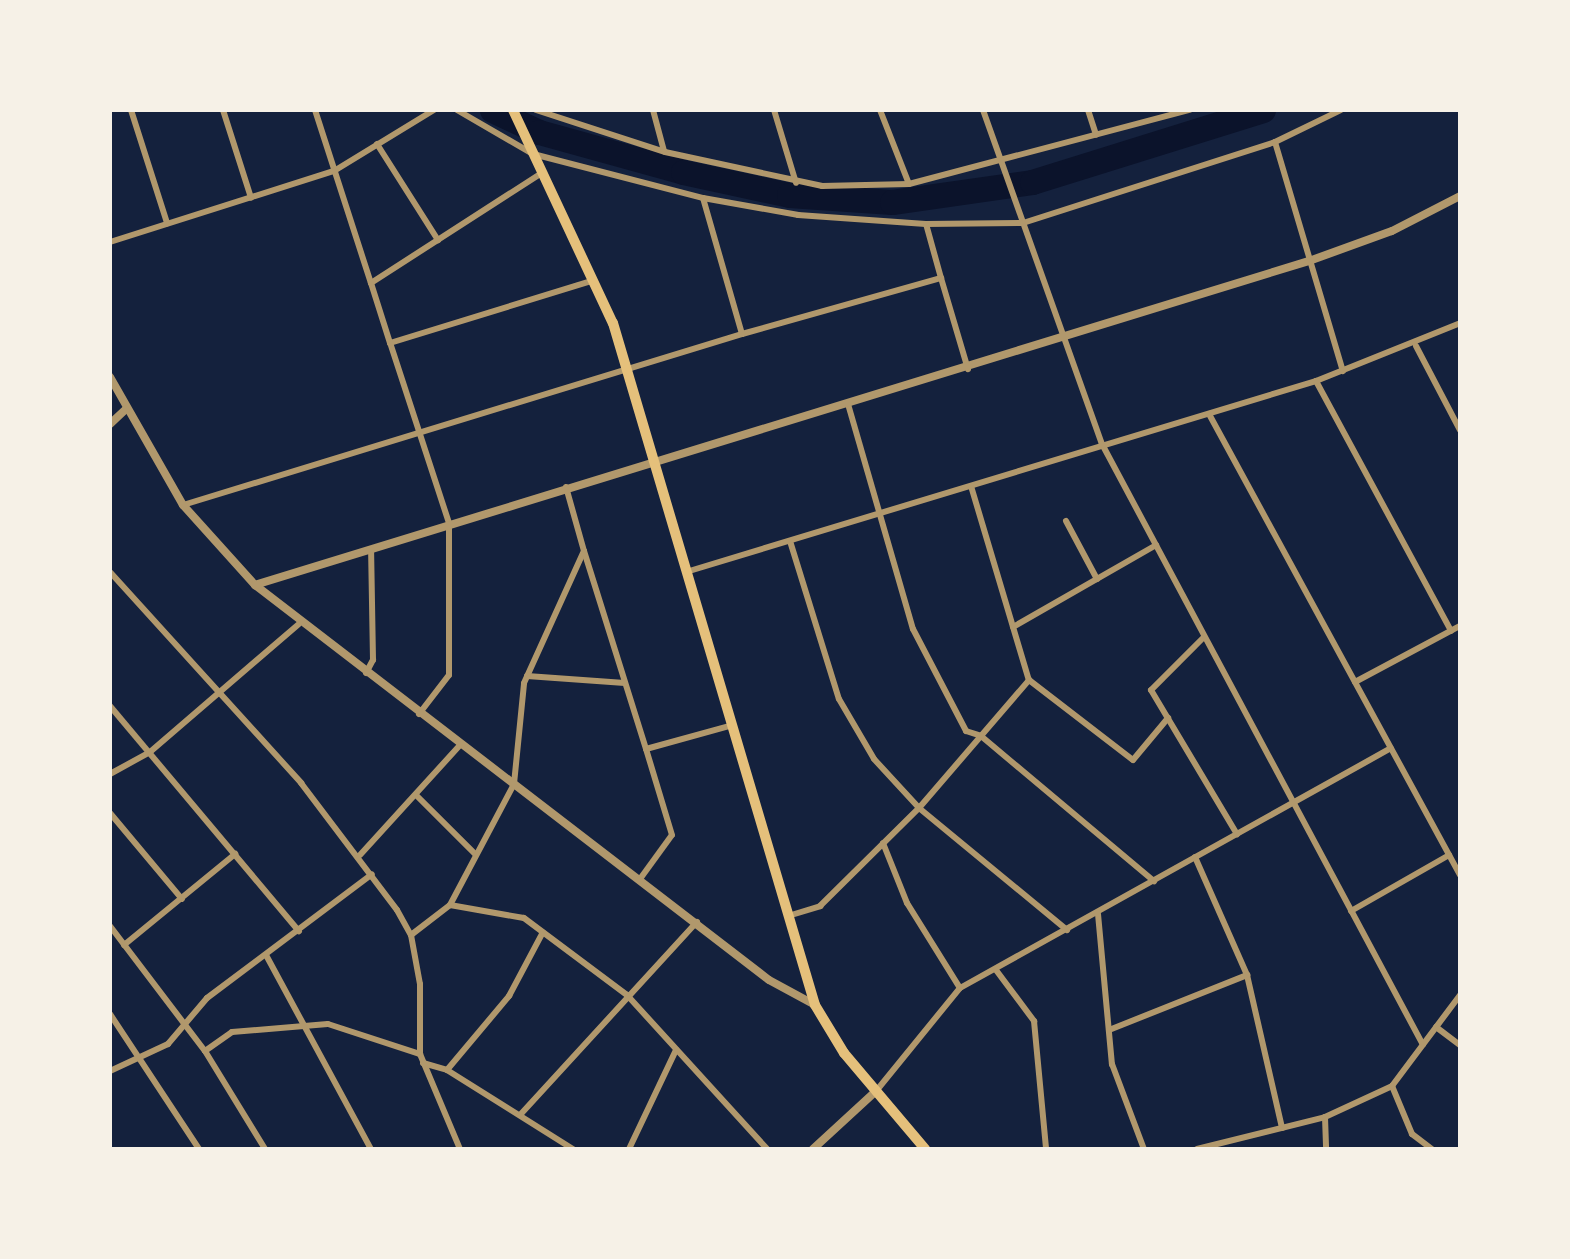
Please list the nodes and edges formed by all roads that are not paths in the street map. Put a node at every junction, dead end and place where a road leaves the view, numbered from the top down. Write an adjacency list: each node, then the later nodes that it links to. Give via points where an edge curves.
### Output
1 (131, 110): 28 (street)
2 (222, 110): 26 (street)
3 (315, 110): 21 (street)
4 (434, 110): 17 (street)
5 (457, 110): 18 (street)
6 (513, 110): 18 (highway)
7 (536, 110): 19 (street)
8 (653, 110): 19 (street)
9 (774, 110): 23 (street)
10 (880, 110): 24 (street)
11 (983, 110): 20 (street)
12 (1088, 110): 15 (street)
13 (1190, 110): 15 (street)
14 (1341, 110): 16 (street)
15 (1096, 136): 20 (street)
16 (1274, 142): 30 (street); 33 (street)
17 (378, 144): 21 (street); 31 (street)
18 (531, 150): 22 (highway); 27 (street)
19 (664, 152): 23 (street)
20 (1002, 166): 24 (street); 30 (street)
21 (334, 170): 26 (street); 36 (street)
22 (543, 172): 31 (street); 35 (highway)
23 (796, 183): 24 (street)
24 (909, 184)
25 (1460, 196): 33 (street, via 1392,231)
26 (251, 198): 28 (street)
27 (703, 198): 29 (street, via 798,215); 38 (street)
28 (167, 223): 32 (street)
29 (926, 224): 30 (street); 34 (street)
30 (1023, 224): 39 (street)
31 (438, 240): 36 (street)
32 (110, 242)
33 (1310, 261): 39 (street); 44 (street)
34 (942, 278): 38 (street); 42 (street)
35 (592, 281): 40 (street); 43 (highway)
36 (371, 282): 40 (street)
37 (1460, 323): 41 (street)
38 (742, 334): 43 (street)
39 (1066, 338): 42 (street); 53 (street)
40 (390, 343): 52 (street)
41 (1416, 346): 44 (street); 51 (street)
42 (968, 368): 47 (street)
43 (628, 370): 52 (street); 54 (highway)
44 (1343, 371): 46 (street)
45 (110, 378): 48 (street)
46 (1316, 381): 49 (street); 72 (street)
47 (848, 404): 54 (street); 58 (street)
48 (125, 410): 50 (street); 57 (street)
49 (1209, 414): 53 (street); 77 (street)
50 (110, 424)
51 (1460, 430)
52 (419, 432): 57 (street); 60 (street)
53 (1102, 444): 55 (street); 62 (street)
54 (654, 464): 56 (street); 66 (highway)
55 (971, 486): 58 (street); 71 (street)
56 (566, 488): 60 (street); 64 (street)
57 (183, 506): 68 (street)
58 (878, 514): 61 (street); 84 (street, via 913,629 966,732)
59 (1066, 521): 67 (street)
60 (449, 524): 63 (street); 81 (street, via 449,675)
61 (790, 541): 66 (street); 93 (street, via 839,699 874,759)
62 (1156, 545): 67 (street); 73 (street)
63 (371, 548): 68 (street); 74 (street, via 373,660)
64 (584, 551): 75 (street); 78 (street)
65 (110, 572): 79 (street)
66 (686, 572): 83 (highway)
67 (1097, 579): 71 (street)
68 (255, 586): 69 (street)
69 (299, 624): 74 (street); 79 (street)
70 (1460, 626): 72 (street)
71 (1014, 628): 76 (street)
72 (1451, 631): 77 (street)
73 (1204, 638): 82 (street, via 1151,690); 92 (street)
74 (366, 674): 81 (street)
75 (527, 676): 78 (street); 90 (street)
76 (1029, 680): 82 (street, via 1133,760); 84 (street)
77 (1355, 682): 86 (street)
78 (626, 683): 87 (street)
79 (217, 694): 88 (street); 99 (street)
80 (110, 706): 88 (street)
81 (419, 714): 85 (street)
82 (1168, 718): 95 (street)
83 (729, 726): 87 (street); 110 (highway)
84 (981, 736): 93 (street); 105 (street)
85 (460, 745): 90 (street); 91 (street)
86 (1391, 748): 92 (street); 100 (street)
87 (646, 749): 104 (street, via 672,836)
88 (150, 752): 89 (street); 97 (street)
89 (110, 774)
90 (514, 784): 98 (street); 104 (street)
91 (418, 796): 98 (street); 99 (street)
92 (1292, 804): 95 (street); 108 (street)
93 (919, 808): 96 (street); 113 (street)
94 (110, 813): 106 (street)
95 (1237, 834): 101 (street)
96 (884, 843): 110 (street, via 820,906); 121 (street, via 907,903)
97 (235, 854): 106 (street); 114 (street)
98 (474, 854): 107 (street)
99 (360, 855): 102 (street)
100 (1449, 856): 103 (street); 108 (street)
101 (1196, 858): 105 (street); 120 (street)
102 (372, 874): 114 (street); 116 (street)
103 (1460, 876)
104 (640, 879): 111 (street)
105 (1154, 880): 109 (street)
106 (182, 899): 117 (street)
107 (450, 905): 115 (street, via 524,918); 116 (street)
108 (1350, 911): 130 (street)
109 (1098, 914): 113 (street); 129 (street)
110 (787, 916): 124 (highway)
111 (697, 922): 122 (street); 124 (street, via 769,980)
112 (110, 926): 117 (street)
113 (1067, 930): 119 (street)
114 (300, 931): 118 (street)
115 (542, 932): 122 (street); 137 (street, via 509,996)
116 (411, 935): 134 (street)
117 (124, 946): 127 (street)
118 (266, 955): 127 (street, via 207,998); 128 (street)
119 (996, 970): 121 (street); 153 (street, via 1034,1021)
120 (1247, 975): 129 (street); 142 (street)
121 (960, 988): 139 (street)
122 (626, 995): 132 (street); 140 (street)
123 (1460, 995): 126 (street)
124 (814, 1005): 139 (highway)
125 (110, 1014): 135 (street)
126 (1436, 1027): 130 (street); 131 (street)
127 (183, 1028): 133 (street); 135 (street)
128 (305, 1028): 133 (street, via 232,1032); 134 (street, via 328,1024); 146 (street)
129 (1109, 1030): 154 (street, via 1118,1089)
130 (1423, 1045): 138 (street)
131 (1460, 1046)
132 (676, 1050): 149 (street); 150 (street)
133 (205, 1051): 145 (street)
134 (422, 1058): 137 (street); 147 (street)
135 (136, 1060): 136 (street); 144 (street)
136 (110, 1070)
137 (447, 1070): 140 (street)
138 (1392, 1086): 141 (street); 158 (street, via 1412,1134)
139 (876, 1091): 151 (street); 152 (highway)
140 (520, 1115): 148 (street)
141 (1325, 1117): 142 (street); 157 (street)
142 (1282, 1128): 143 (street)
143 (1244, 1137): 155 (street); 156 (street)
144 (199, 1149)
145 (266, 1149)
146 (372, 1149)
147 (460, 1149)
148 (573, 1149)
149 (629, 1149)
150 (766, 1149)
151 (813, 1149)
152 (925, 1149)
153 (1046, 1149)
154 (1144, 1149)
155 (1197, 1149)
156 (1248, 1149)
157 (1326, 1149)
158 (1432, 1149)

